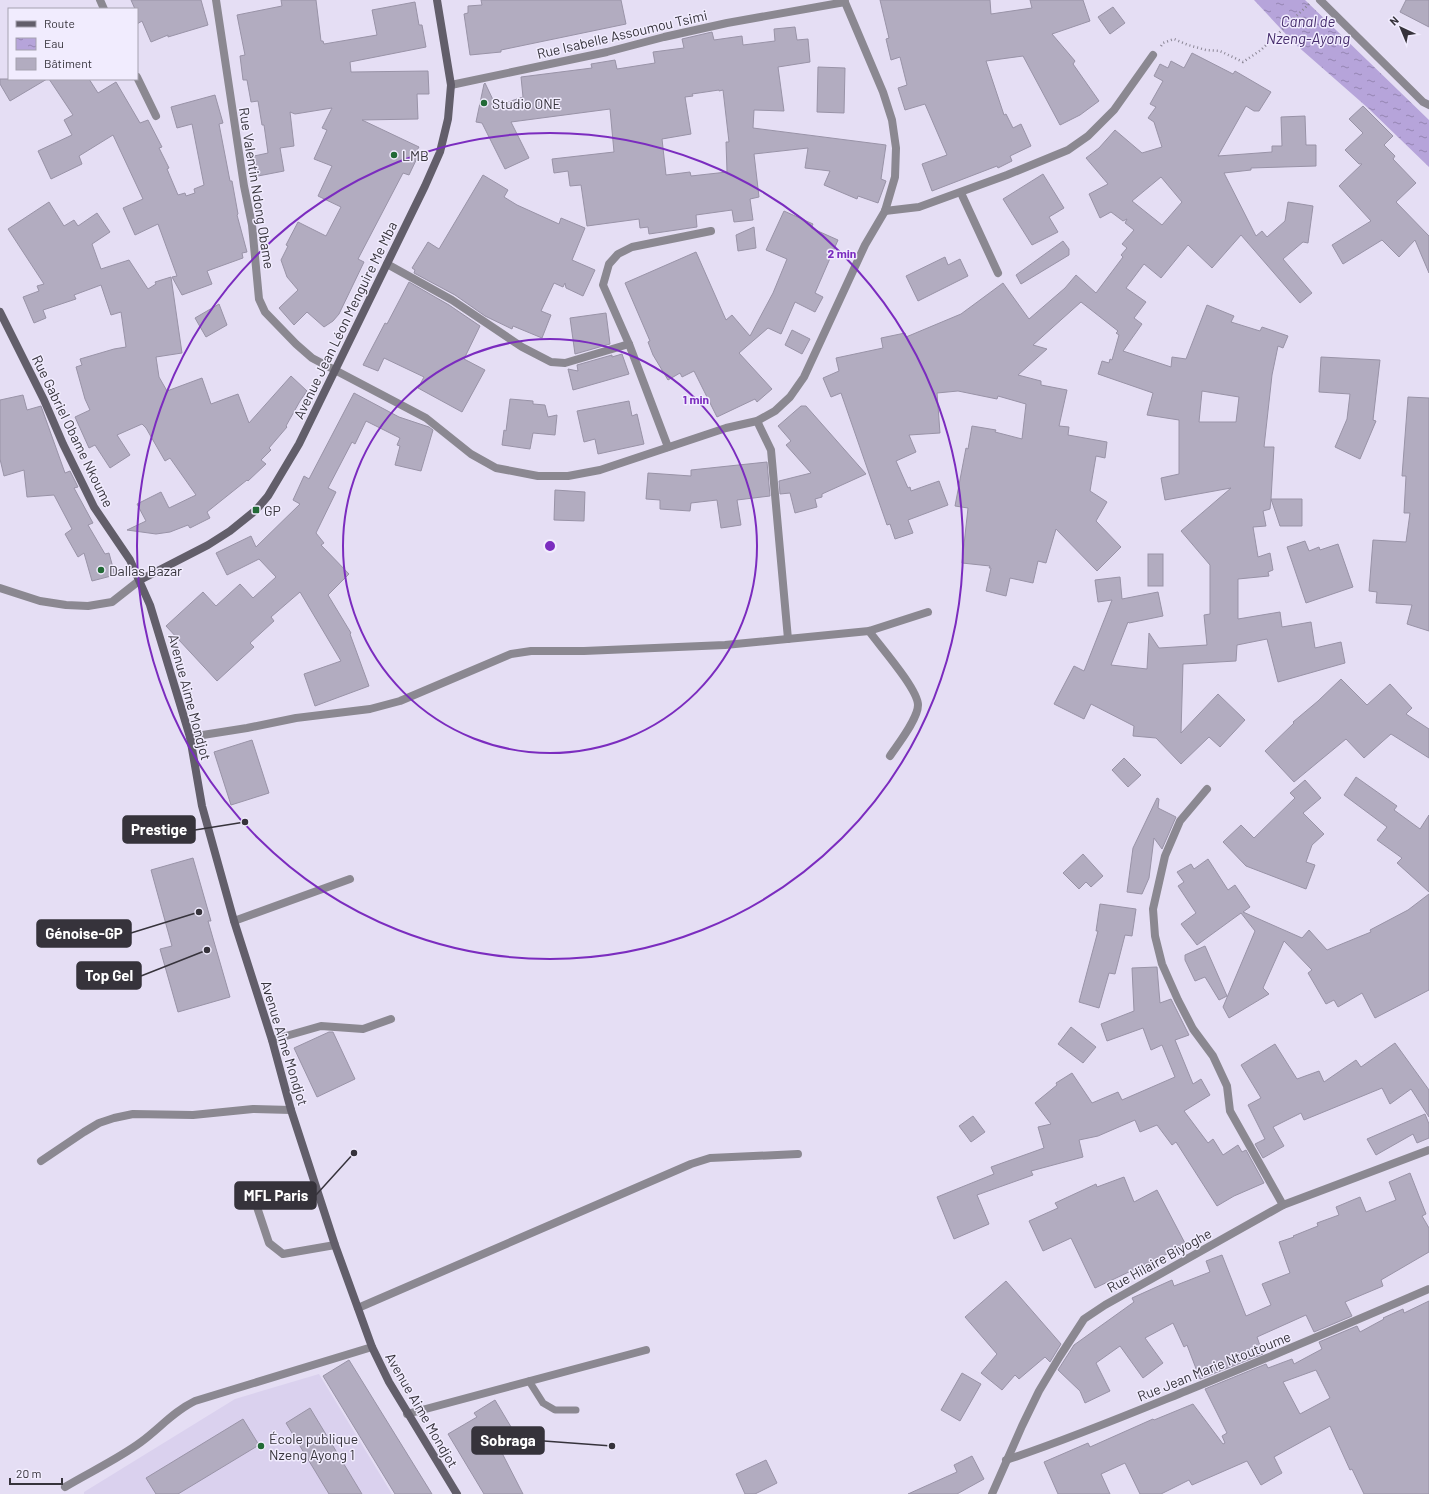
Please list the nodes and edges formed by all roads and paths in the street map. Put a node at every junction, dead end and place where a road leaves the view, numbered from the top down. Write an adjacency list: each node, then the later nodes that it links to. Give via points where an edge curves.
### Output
1 (216, 0): 18 (street, Rue Valentin Ndong Obame, via 252,225 259,299 265,312 296,344 312,358)
2 (437, 0): 8 (main road, Avenue Jean Léon Menguire Me Mba)
3 (1320, 0): 9 (street)
4 (845, 1): 8 (street, Rue Isabelle Assoumou Tsimi, via 727,22 606,52); 12 (street, Rue Valentin Ndong Obame, via 892,120 896,148 895,177)
5 (1311, 2): 6 (path, via 1281,33 1243,62 1220,51 1206,50 1174,39 1164,43)
6 (1153, 55): 11 (street, via 1114,110 1088,136 1049,159)
7 (138, 79): 10 (street)
8 (452, 85): 14 (main road, Avenue Jean Léon Menguire Me Mba, via 448,119 440,152)
9 (1429, 106)
10 (156, 116)
11 (961, 193): 12 (street, via 919,207); 15 (street)
12 (885, 211): 19 (street, Rue Valentin Ndong Obame, via 865,245 804,376 790,397 775,411)
13 (711, 231): 17 (street, via 632,247 618,254 609,264 602,285)
14 (387, 264): 17 (street, via 452,300 522,347 552,362 565,363); 18 (main road, Avenue Jean Léon Menguire Me Mba)
15 (998, 272)
16 (0, 312): 21 (main road, Rue Gabriel Obame Nkoume, via 94,507 130,560)
17 (629, 344): 20 (street)
18 (335, 370): 20 (street, Rue Valentin Ndong Obame, via 426,418 471,454 496,468 538,476 568,476 600,470); 21 (main road, Avenue Jean Léon Menguire Me Mba, via 299,444 279,480 260,505 244,521 208,545)
19 (757, 421): 20 (street, Rue Valentin Ndong Obame); 25 (street, via 771,450)
20 (668, 447)
21 (140, 580): 22 (street, via 112,602 88,606 40,601); 26 (main road, Avenue Aime Mondjot)
22 (0, 588)
23 (928, 612): 24 (street)
24 (869, 631): 25 (street); 27 (street, via 914,691 918,705 912,724)
25 (788, 639): 26 (street, via 725,645 531,651 511,654 400,701 370,709 296,718)
26 (190, 737): 30 (main road, Avenue Aime Mondjot, via 202,806)
27 (890, 756)
28 (1206, 789): 38 (street, via 1180,821 1165,856 1153,909 1155,936 1162,964 1178,1000 1193,1029 1213,1056 1227,1086 1230,1111)
29 (350, 879): 30 (street)
30 (234, 921): 32 (main road, Avenue Aime Mondjot)
31 (391, 1019): 32 (street, via 362,1030 321,1026)
32 (272, 1040): 33 (main road, Avenue Aime Mondjot)
33 (291, 1110): 36 (street, via 253,1109 193,1115 133,1114 99,1123); 39 (main road, Avenue Aime Mondjot)
34 (1429, 1150): 38 (street, Rue Hilaire Biyoghe)
35 (798, 1154): 41 (street, via 710,1158 691,1164)
36 (41, 1161)
37 (254, 1198): 39 (street, via 269,1243 283,1254)
38 (1283, 1205): 47 (street, Rue Hilaire Biyoghe, via 1084,1319 1039,1391)
39 (334, 1246): 41 (main road, Avenue Aime Mondjot)
40 (1429, 1289): 47 (street, Rue Jean Marie Ntoutoume, via 1153,1404)
41 (358, 1308): 42 (main road, Avenue Aime Mondjot)
42 (372, 1347): 46 (main road, Avenue Aime Mondjot); 48 (street, via 195,1401 183,1407 141,1442)
43 (646, 1350): 44 (street)
44 (529, 1381): 45 (lane, via 543,1403 555,1410); 46 (street)
45 (576, 1410)
46 (407, 1414): 49 (main road, Avenue Aime Mondjot)
47 (1006, 1460): 50 (street, Rue Hilaire Biyoghe)
48 (65, 1487)
49 (456, 1494)
50 (992, 1494)

